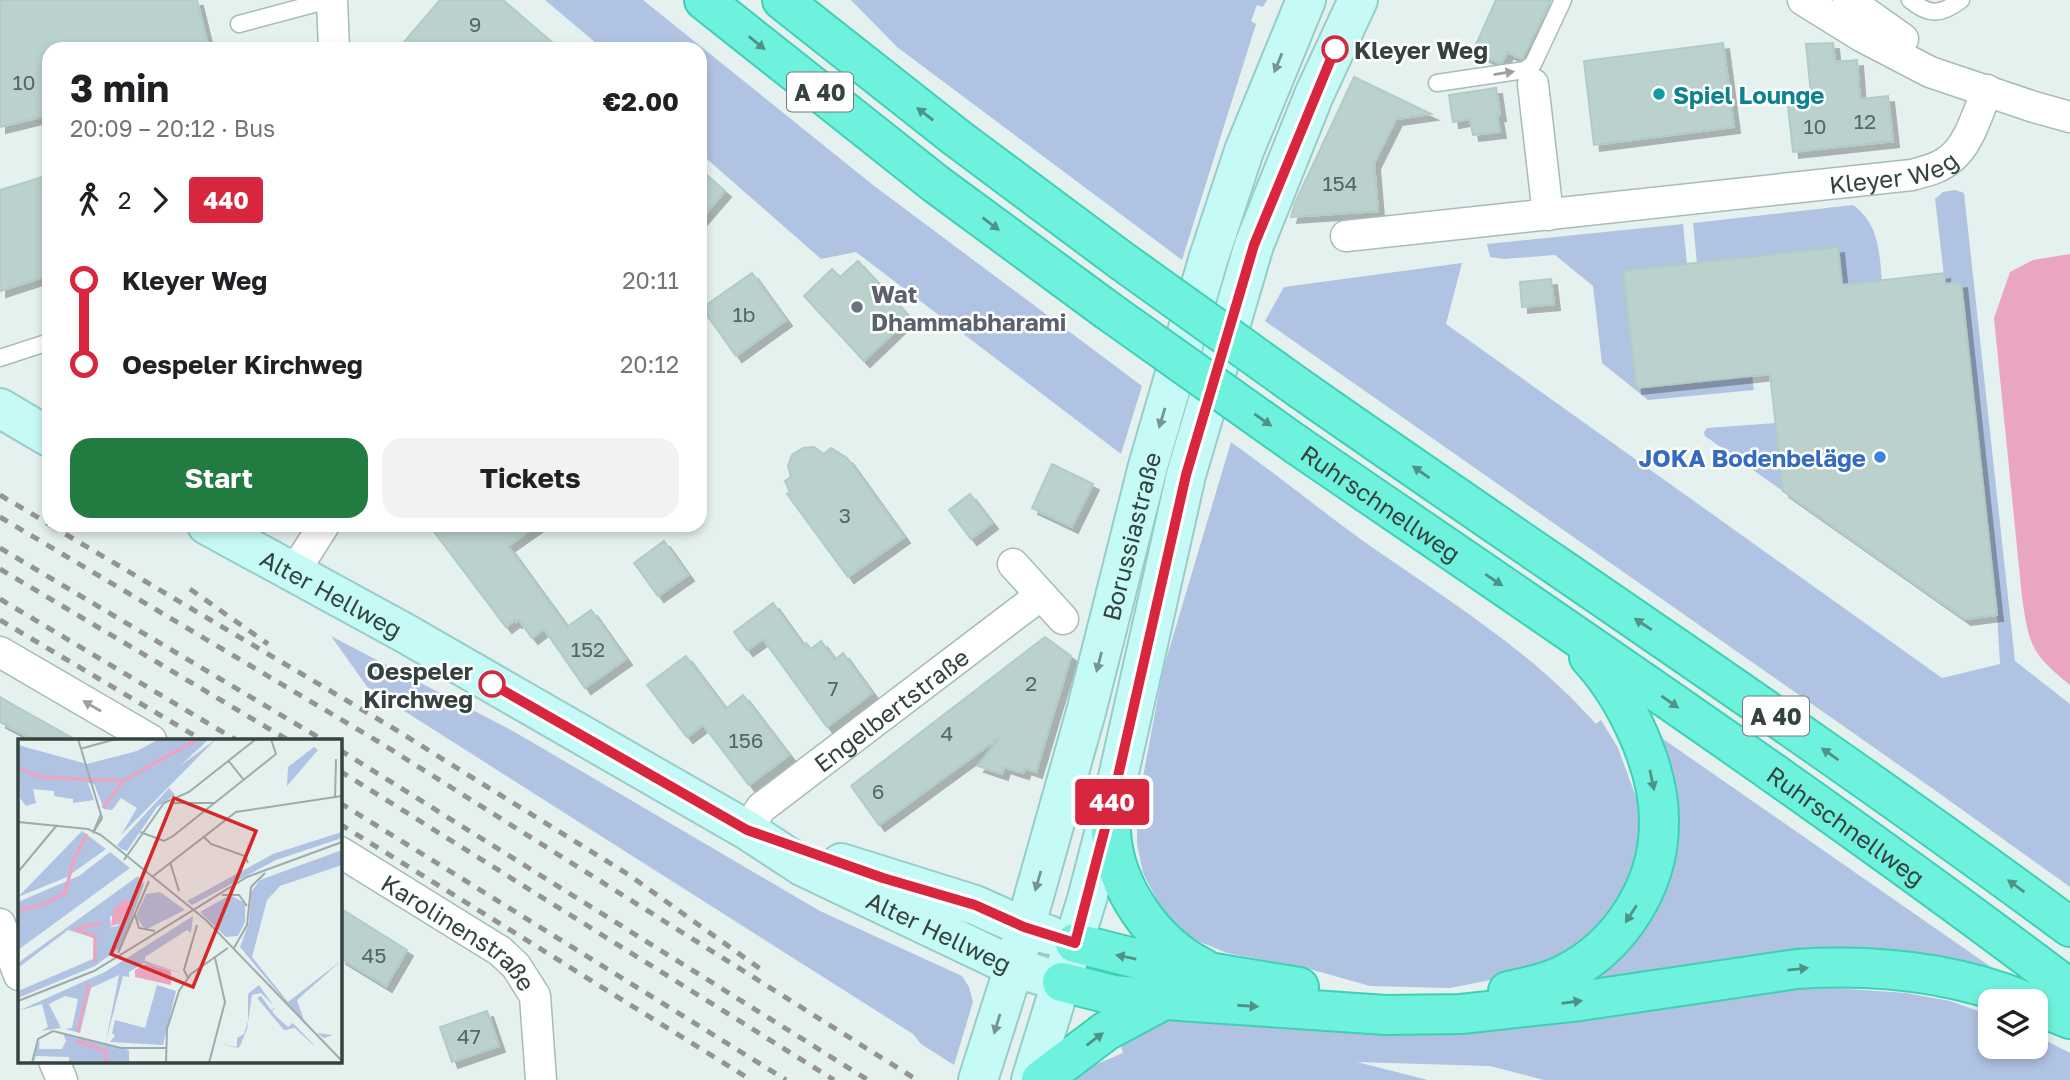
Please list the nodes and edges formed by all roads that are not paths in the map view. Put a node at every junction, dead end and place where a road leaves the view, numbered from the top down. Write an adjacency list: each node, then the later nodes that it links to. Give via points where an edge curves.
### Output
1 (330, 0): 12 (lane); 13 (street)
2 (704, 0): 30 (highway, Ruhrschnellweg / A 40, one-way to 30, bridge, via 936,184 1107,310)
3 (782, 0): 16 (highway, Ruhrschnellweg / A 40)
4 (823, 0): 16 (highway, via 851,49)
5 (1306, 0): 38 (main road, Borussiastraße, one-way to 38, via 1244,151 1205,273)
6 (1358, 0): 34 (main road, Borussiastraße, via 1254,245 1186,475)
7 (1563, 0): 14 (lane, one-way to 7, via 1525,70 1533,64)
8 (1803, 0): 17 (street, via 1930,72)
9 (1848, 0): 17 (street, via 1889,31)
10 (1910, 0): 11 (lane, via 1933,12 1947,10)
11 (1961, 0)
12 (239, 24)
13 (333, 42)
14 (1437, 83)
15 (1533, 84): 19 (street)
16 (893, 90): 39 (highway, Ruhrschnellweg / A 40, one-way to 16, bridge, via 1800,732 1302,390)
17 (1987, 90): 18 (street); 19 (street, Kleyer Weg, via 1965,140 1952,159 1936,169)
18 (2070, 117)
19 (1548, 215): 20 (street, Kleyer Weg)
20 (1346, 236)
21 (42, 344): 22 (lane)
22 (0, 358)
23 (0, 408): 24 (main road)
24 (42, 433)
25 (220, 532): 28 (main road, Alter Hellweg)
26 (320, 532): 28 (street)
27 (1013, 564): 29 (street)
28 (294, 572): 35 (main road, Alter Hellweg)
29 (1041, 595): 31 (street); 35 (street, Engelbertstraße, via 761,808)
30 (1533, 607): 43 (highway, one-way to 43, via 1592,659 1610,684 1653,776 1660,820 1657,851 1648,882 1617,932 1596,955 1564,974 1480,998 1431,1000 1362,994); 46 (highway, Ruhrschnellweg / A 40, one-way to 46)
31 (1063, 619)
32 (0, 652): 33 (street, one-way to 32)
33 (149, 739)
34 (1114, 794): 40 (main road, Borussiastraße); 43 (highway, via 1111,832 1135,903 1156,933 1184,959)
35 (747, 830): 38 (main road, Alter Hellweg, via 975,905); 41 (main road, Alter Hellweg, via 802,866)
36 (341, 853): 52 (street, Karolinenstraße, via 500,950 516,966 535,996)
37 (0, 924): 42 (street)
38 (1024, 927): 40 (main road, Alter Hellweg); 41 (main road, Borussiastraße)
39 (2070, 927)
40 (1075, 943): 43 (highway, one-way to 40); 44 (main road, Borussiastraße)
41 (1014, 967): 44 (main road, Alter Hellweg); 53 (main road, Borussiastraße, one-way to 53)
42 (12, 975)
43 (1217, 975)
44 (1062, 982): 47 (highway, via 1113,995); 54 (main road, Borussiastraße)
45 (1990, 989): 47 (highway, one-way to 45, via 1325,1012 1461,1014 1834,967 1871,967)
46 (2070, 989)
47 (1166, 999): 55 (highway, one-way to 47, via 1106,1031)
48 (2048, 1010): 49 (highway)
49 (2070, 1019)
50 (54, 1062): 51 (street)
51 (62, 1080)
52 (541, 1080)
53 (978, 1080)
54 (1031, 1080)
55 (1041, 1080)

